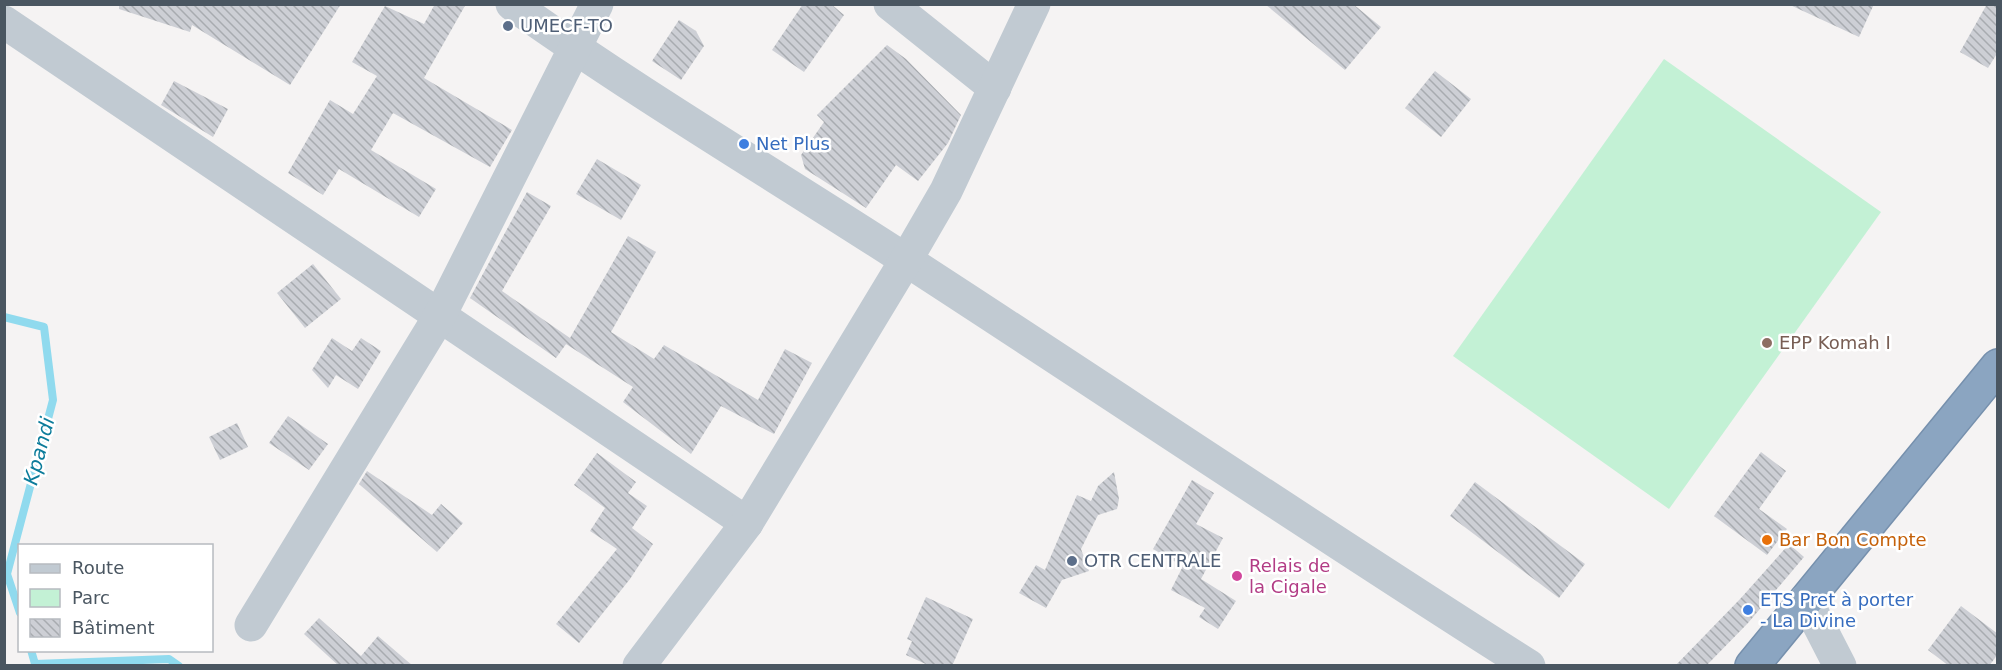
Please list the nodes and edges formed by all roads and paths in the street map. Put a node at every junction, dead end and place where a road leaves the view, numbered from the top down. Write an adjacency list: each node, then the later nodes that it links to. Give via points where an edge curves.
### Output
1 (513, 4): 6 (street)
2 (597, 4): 6 (street)
3 (890, 4): 7 (street)
4 (1034, 4): 7 (street)
5 (4, 22): 9 (street)
6 (574, 48): 8 (street); 9 (street)
7 (995, 88): 8 (street, via 946,191)
8 (906, 260): 11 (street); 15 (street)
9 (439, 316): 11 (street); 13 (street)
10 (1998, 366): 12 (highway)
11 (747, 523): 14 (street)
12 (1806, 600): 16 (highway); 17 (street)
13 (251, 625)
14 (639, 666)
15 (1529, 666)
16 (1752, 666)
17 (1840, 666)

